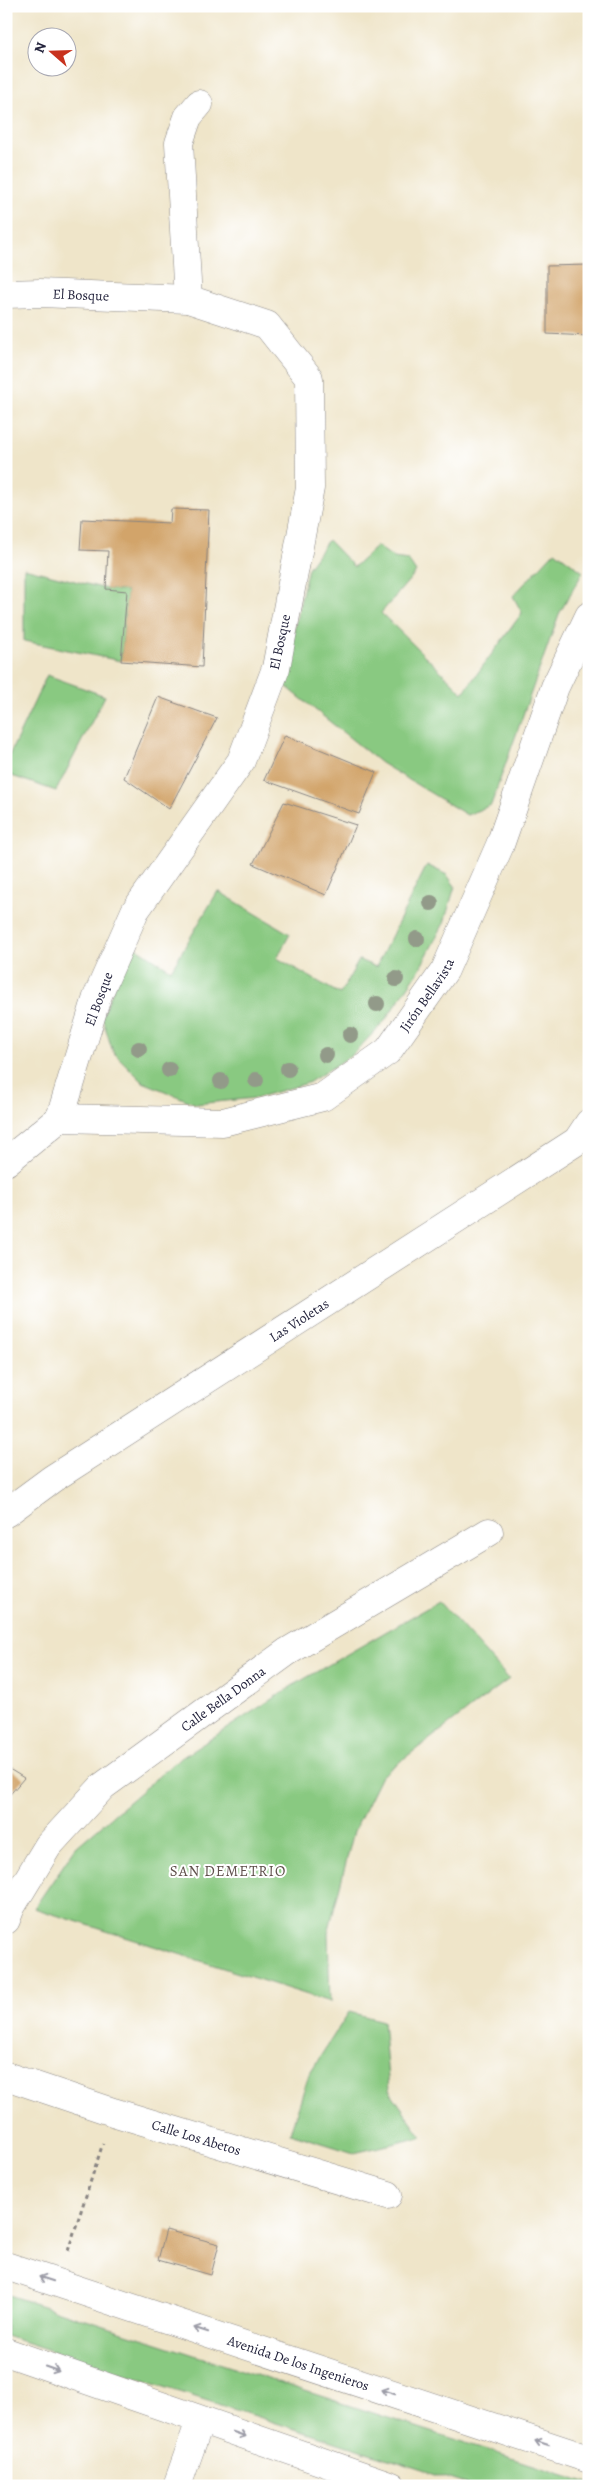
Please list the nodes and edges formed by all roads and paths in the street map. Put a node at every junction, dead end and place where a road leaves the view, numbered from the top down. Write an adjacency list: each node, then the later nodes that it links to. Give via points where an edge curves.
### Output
1 (199, 104): 3 (street, via 188,117 178,143)
2 (6, 294): 3 (street, El Bosque)
3 (188, 299): 5 (street, El Bosque, via 267,325 309,378 310,488 276,668 242,761 136,912 97,997)
4 (589, 616): 5 (street, Jirón Bellavista, via 555,687 500,845 445,970 388,1051 323,1097 223,1122)
5 (60, 1118): 7 (street)
6 (585, 1134): 8 (street, Las Violetas, via 52,1478)
7 (6, 1162)
8 (6, 1513)
9 (489, 1532): 10 (street, Calle Bella Donna, via 287,1652 103,1786 48,1846)
10 (6, 1920)
11 (6, 2076): 12 (street, Calle Los Abetos)
12 (112, 2112): 13 (street, Calle Los Abetos); 15 (path)
13 (388, 2194)
14 (6, 2266): 15 (street, Avenida De los Ingenieros, one-way to 14)
15 (58, 2283): 18 (street, Avenida De los Ingenieros, one-way to 15)
16 (6, 2352): 17 (street, one-way to 17)
17 (200, 2421): 19 (street); 20 (street, one-way to 20)
18 (589, 2459)
19 (177, 2486)
20 (392, 2486)

